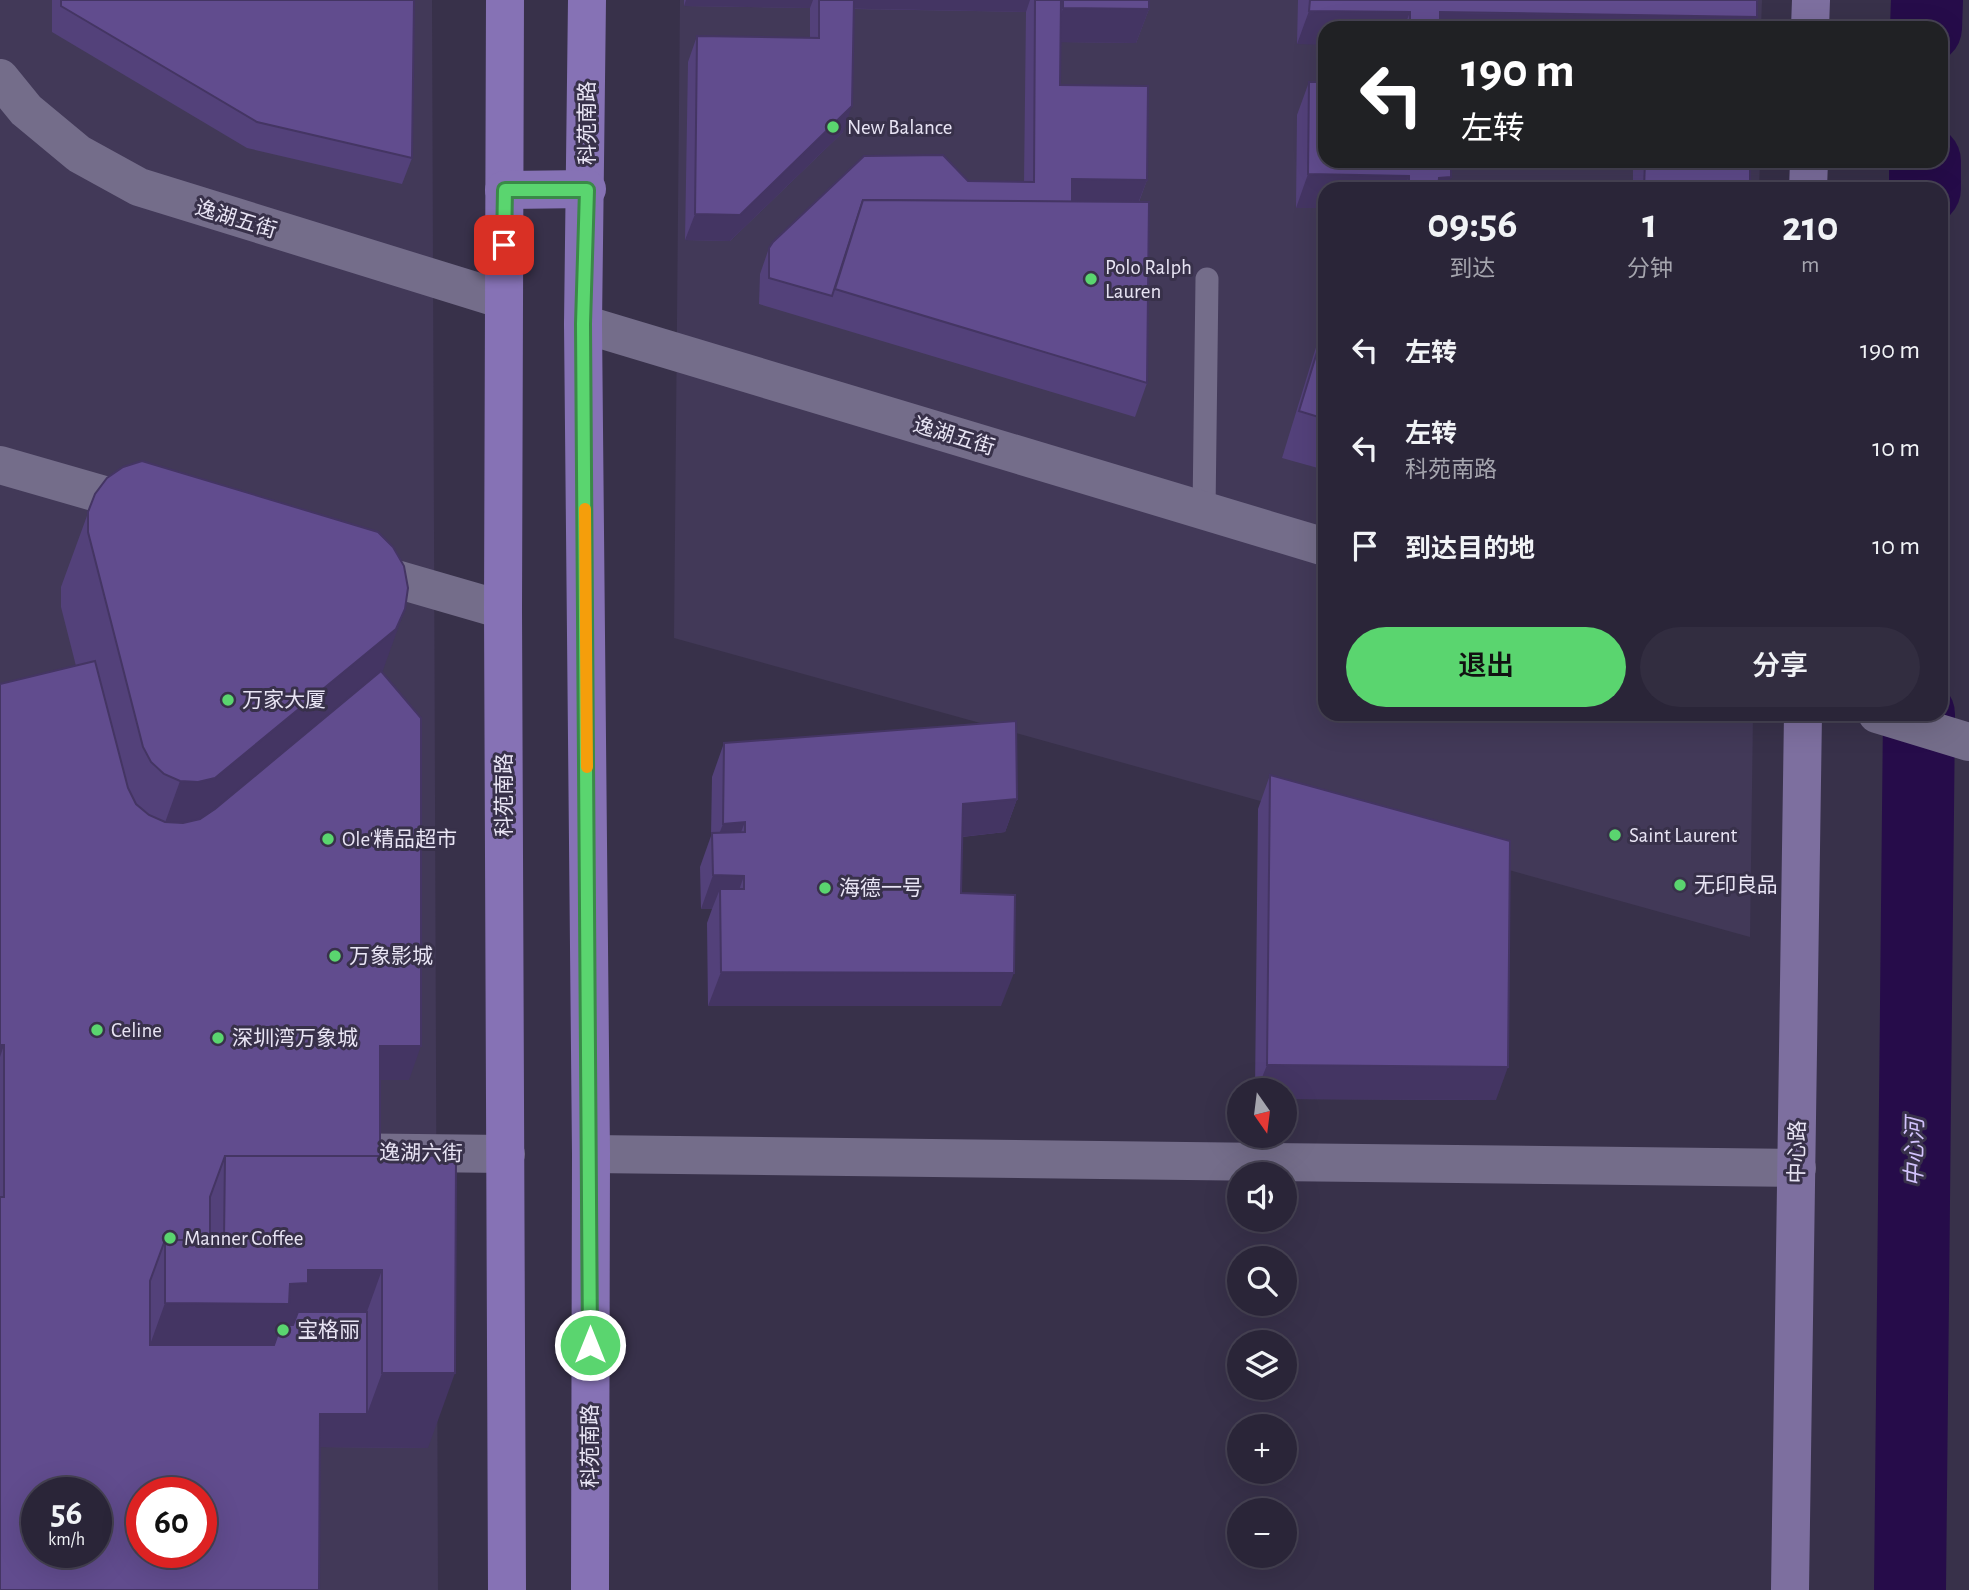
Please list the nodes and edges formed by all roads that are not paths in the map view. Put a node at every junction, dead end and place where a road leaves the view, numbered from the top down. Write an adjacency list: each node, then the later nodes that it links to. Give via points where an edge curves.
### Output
1 (505, 0): 6 (main road, 科苑南路)
2 (587, 0): 7 (main road, 科苑南路)
3 (1811, 0): 4 (main road)
4 (1810, 21)
5 (0, 78): 9 (street, 逸湖五街, via 26,110 79,154 139,187)
6 (505, 190): 7 (main road); 9 (main road, 科苑南路)
7 (587, 190): 10 (main road, 科苑南路)
8 (1207, 279): 12 (lane)
9 (504, 300): 16 (main road, 科苑南路)
10 (583, 324): 12 (street, 逸湖五街); 22 (main road, 科苑南路)
11 (0, 465): 13 (street)
12 (1204, 511): 14 (street, 逸湖五街)
13 (174, 515)
14 (1318, 545)
15 (322, 558): 16 (street)
16 (503, 610): 21 (main road, 科苑南路)
17 (1803, 721): 23 (main road, 中心路)
18 (1900, 721): 19 (street)
19 (1969, 742)
20 (293, 1152): 21 (street, 逸湖六街)
21 (506, 1154): 24 (main road, 科苑南路)
22 (591, 1154): 23 (street); 25 (main road, 科苑南路)
23 (1797, 1168): 26 (main road, 中心路)
24 (507, 1590)
25 (590, 1590)
26 (1790, 1590)

